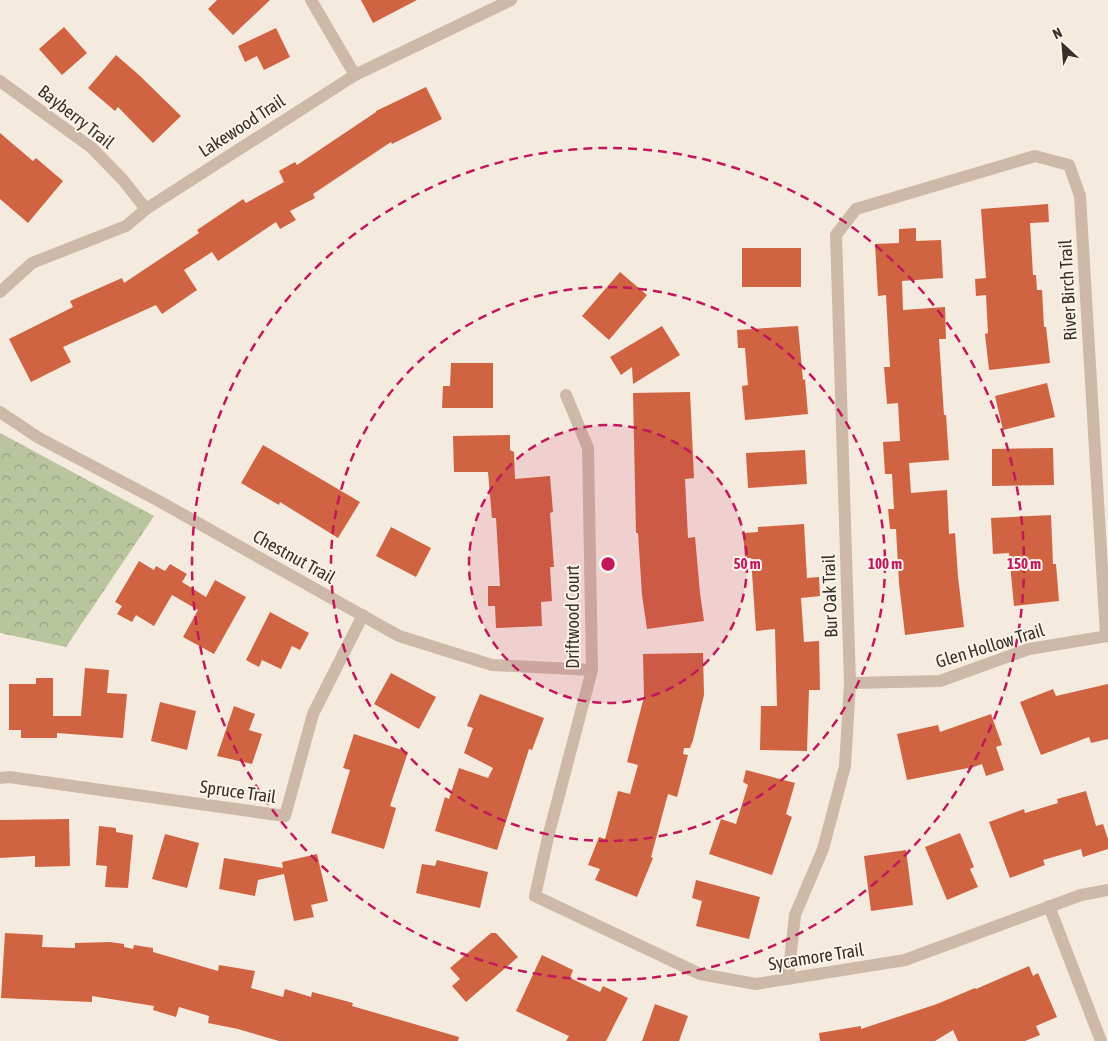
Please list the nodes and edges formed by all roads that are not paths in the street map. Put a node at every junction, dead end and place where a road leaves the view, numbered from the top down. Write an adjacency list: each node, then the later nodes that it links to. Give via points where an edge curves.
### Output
1 (312, 0): 3 (street)
2 (511, 0): 3 (street, Lakewood Trail)
3 (355, 76): 5 (street, Lakewood Trail)
4 (0, 81): 5 (street, Bayberry Trail, via 92,148)
5 (146, 209): 7 (street, Lakewood Trail, via 126,226 32,263)
6 (856, 209): 11 (street, River Birch Trail, via 1035,156 1069,165 1080,196); 13 (street, Bur Oak Trail, via 836,235)
7 (0, 292)
8 (566, 396): 12 (street, Driftwood Court, via 588,448)
9 (0, 412): 10 (street, Chestnut Trail, via 39,438 158,500)
10 (363, 615): 12 (street, Chestnut Trail, via 399,636 492,665); 14 (street, Spruce Trail, via 313,714 285,816)
11 (1107, 636): 13 (street, Glen Hollow Trail, via 1029,649 940,681)
12 (592, 670): 16 (street, Driftwood Court)
13 (850, 683): 18 (street, Bur Oak Trail, via 845,766 823,849 795,915)
14 (0, 778)
15 (1108, 890): 17 (street, Sycamore Trail)
16 (535, 896): 18 (street, Sycamore Trail, via 700,974 756,984)
17 (1049, 906): 18 (street, Sycamore Trail, via 906,960); 19 (street)
18 (788, 979)
19 (1101, 1041)

